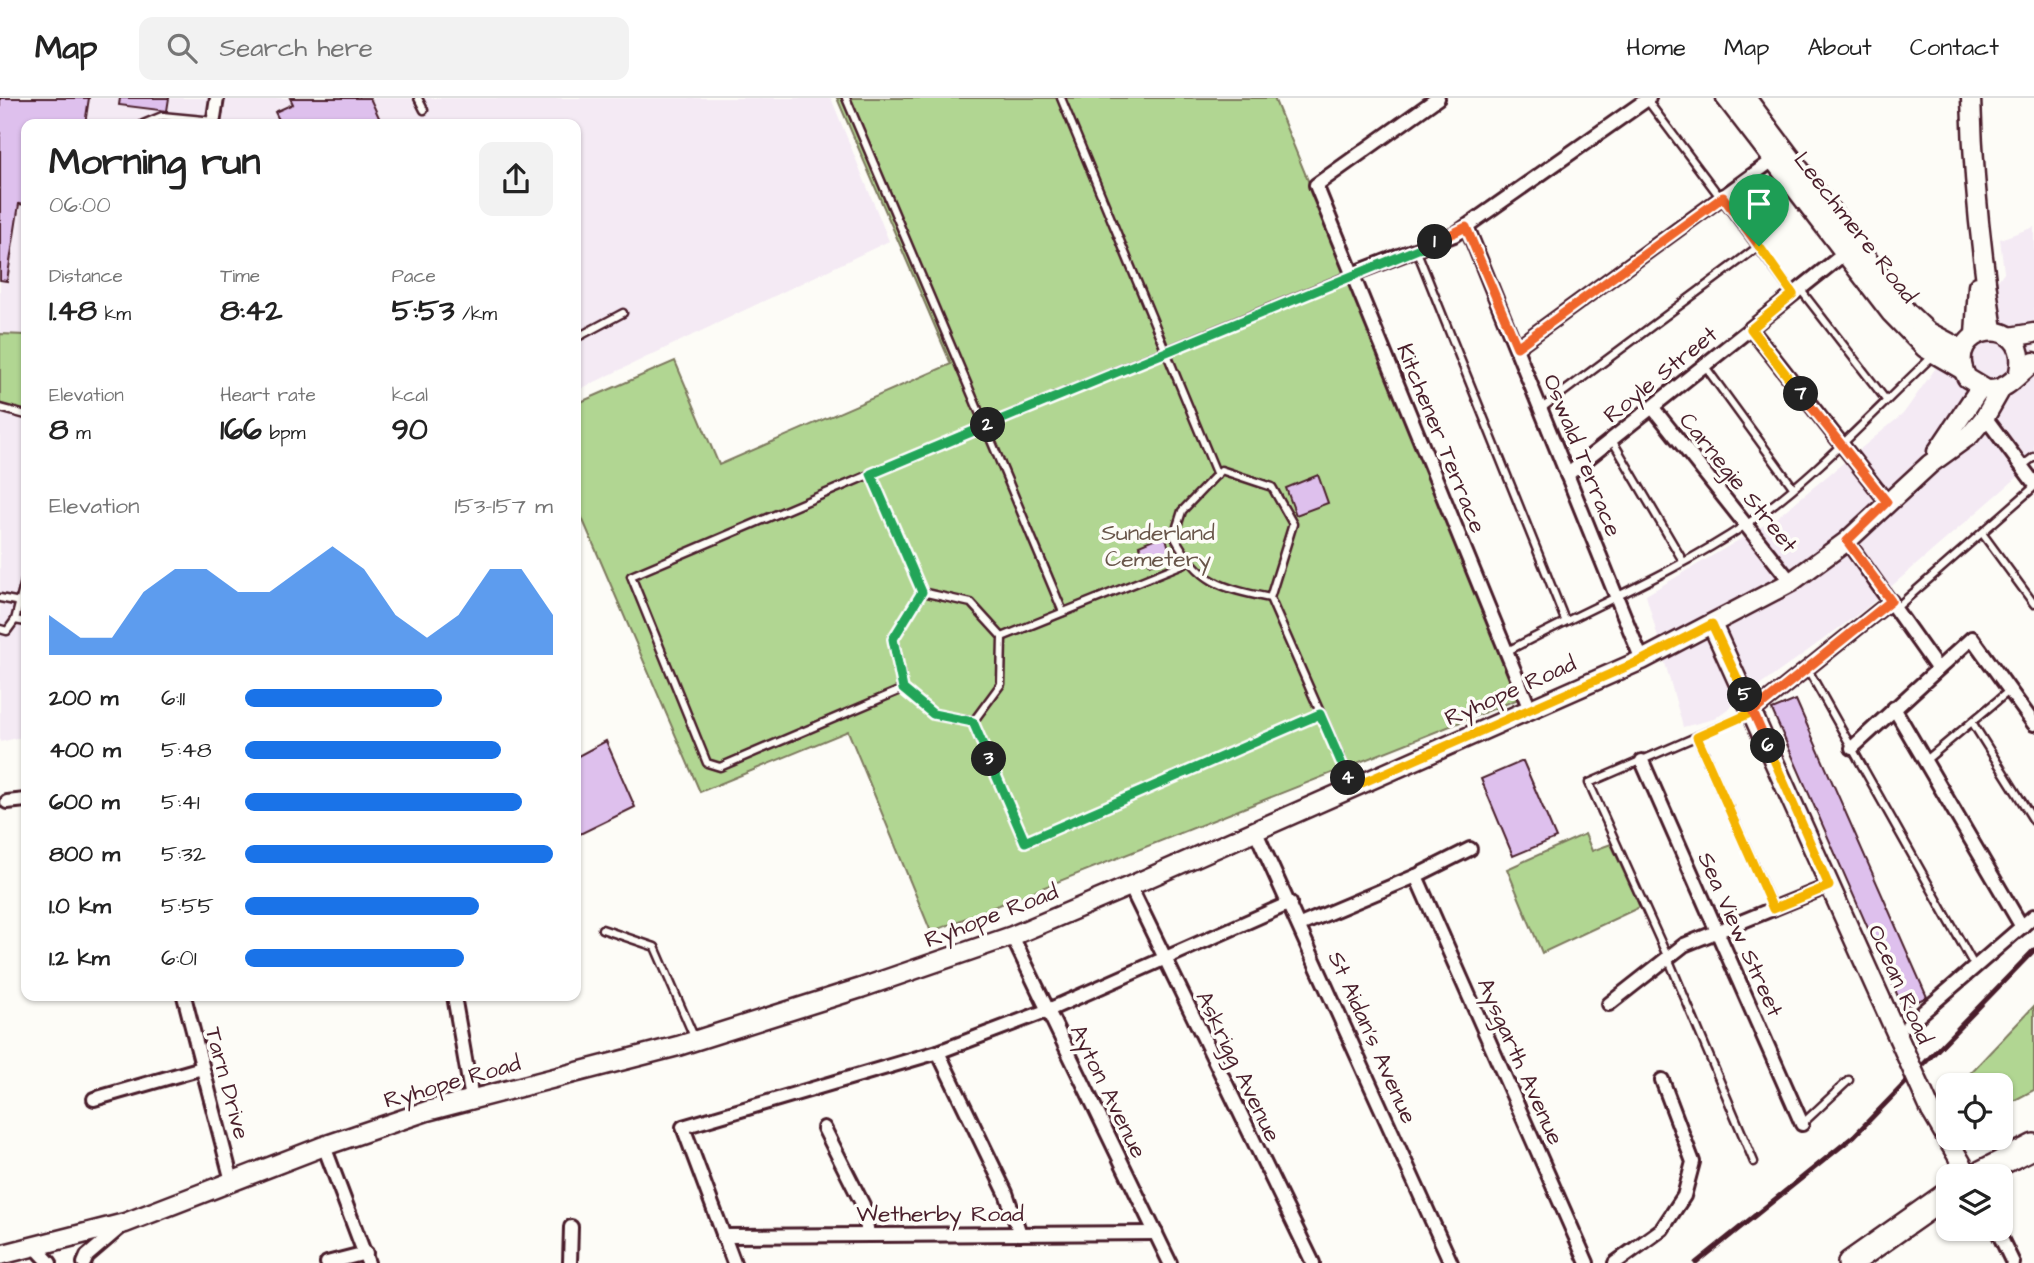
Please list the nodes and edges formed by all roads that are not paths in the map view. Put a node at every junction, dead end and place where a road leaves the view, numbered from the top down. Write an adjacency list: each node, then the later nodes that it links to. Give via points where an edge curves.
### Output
1 (217, 98): 13 (street)
2 (418, 98): 10 (lane)
3 (845, 98): 43 (lane)
4 (1061, 98): 30 (lane)
5 (1438, 98): 20 (street, Kitchener Terrace, via 1316,185)
6 (1647, 98): 15 (lane); 16 (street)
7 (1726, 98): 14 (main road, Leechmere Road)
8 (1746, 98): 29 (main road, Leechmere Road, via 1906,311 1927,331)
9 (1971, 98): 24 (main road)
10 (424, 110)
11 (155, 119): 12 (lane)
12 (184, 119)
13 (214, 119)
14 (1773, 160): 15 (street); 19 (main road, Leechmere Road)
15 (1723, 197): 17 (lane); 28 (street)
16 (1466, 227): 18 (street); 28 (street, Oswald Terrace)
17 (1759, 246): 21 (lane); 39 (lane)
18 (1416, 249): 20 (street); 72 (lane)
19 (1844, 253): 21 (street, Royle Street); 31 (main road, Leechmere Road, via 1891,313)
20 (1352, 274): 30 (lane); 76 (street, Kitchener Terrace)
21 (1796, 292): 23 (street, Royle Street); 37 (lane)
22 (623, 313): 26 (lane)
23 (1751, 329): 32 (street, Royle Street); 45 (street)
24 (1984, 333): 27 (main road); 29 (main road)
25 (2034, 333): 27 (main road)
26 (581, 335)
27 (2010, 337): 33 (main road, Ryhope Road)
28 (1517, 347): 39 (street, Oswald Terrace)
29 (1963, 350): 34 (main road)
30 (1166, 352): 43 (lane); 50 (lane)
31 (1934, 354): 34 (main road, Leechmere Road); 37 (lane)
32 (1704, 365): 40 (street, Royle Street); 53 (lane)
33 (2027, 367): 36 (main road, Ryhope Road)
34 (1963, 370): 35 (main road)
35 (1980, 388): 36 (main road); 47 (main road, Ryhope Road)
36 (2001, 389): 42 (main road, Ryhope Road)
37 (1886, 401): 45 (lane)
38 (0, 408): 41 (lane)
39 (1542, 408): 51 (street, Oswald Terrace)
40 (1653, 408): 44 (street, Royle Street); 55 (street, Carnegie Street)
41 (21, 414)
42 (1986, 417): 47 (main road, Ryhope Road, via 1970,435); 48 (street)
43 (985, 426): 49 (lane); 69 (lane)
44 (1612, 440): 51 (street, Royle Street); 58 (lane)
45 (1841, 444): 53 (lane); 54 (street)
46 (2034, 457): 48 (lane)
47 (1930, 464): 54 (main road, Ryhope Road)
48 (2022, 466): 52 (street)
49 (871, 474): 61 (lane); 80 (lane, via 631,576 706,763 720,767)
50 (1217, 475): 59 (lane, via 1182,511 1174,536); 64 (lane, via 1221,470 1272,487 1293,524)
51 (1567, 475): 65 (street, Oswald Terrace)
52 (2034, 485): 56 (lane)
53 (1793, 487): 55 (lane)
54 (1887, 502): 57 (main road, Ryhope Road)
55 (1746, 524): 58 (lane); 60 (street, Carnegie Street)
56 (1982, 533): 67 (lane); 68 (lane)
57 (1847, 541): 60 (main road, Ryhope Road); 68 (street)
58 (1683, 561): 65 (lane)
59 (1188, 562): 64 (lane, via 1223,588); 69 (lane)
60 (1791, 582): 73 (main road, Ryhope Road)
61 (922, 592): 75 (lane, via 971,603); 80 (lane, via 893,639)
62 (0, 598): 66 (lane)
63 (21, 598): 66 (lane)
64 (1270, 598): 85 (lane)
65 (1618, 599): 72 (lane); 77 (street, Oswald Terrace)
66 (20, 602): 70 (lane)
67 (2034, 604)
68 (1894, 605): 78 (street); 79 (street)
69 (1063, 612): 75 (lane)
70 (15, 620): 71 (lane); 74 (lane, via 7,631)
71 (21, 621)
72 (1565, 621): 76 (lane)
73 (1712, 624): 77 (main road, Ryhope Road); 84 (main road)
74 (0, 629)
75 (1002, 637): 86 (lane, via 1002,684)
76 (1506, 652): 82 (street, Kitchener Terrace)
77 (1642, 660): 82 (main road, Ryhope Road)
78 (1807, 668): 84 (street); 90 (lane)
79 (1937, 668): 81 (street, via 1972,638); 83 (street)
80 (903, 689): 86 (lane, via 933,714)
81 (2010, 690): 87 (lane); 88 (street)
82 (1529, 707): 93 (main road, Ryhope Road)
83 (1894, 708): 90 (street); 92 (street)
84 (1753, 712): 89 (lane); 101 (main road, Ocean Road)
85 (1320, 714): 86 (lane, via 1025,842); 93 (lane)
86 (973, 722)
87 (1972, 722): 92 (lane); 96 (lane)
88 (2034, 723)
89 (1697, 737): 91 (lane); 103 (lane)
90 (1852, 748): 112 (lane)
91 (1642, 761): 108 (street, Sea View Street); 110 (lane, via 1589,783)
92 (1925, 761): 106 (street)
93 (1353, 787): 97 (main road, Ryhope Road)
94 (21, 801): 95 (street)
95 (7, 802)
96 (2034, 821)
97 (1255, 830): 100 (main road, Ryhope Road); 102 (street, St Aidan's Avenue)
98 (1470, 849): 99 (street)
99 (1416, 876): 105 (street); 152 (street, Aysgarth Avenue)
100 (1130, 886): 109 (main road, Ryhope Road); 111 (street, Askrigg Avenue)
101 (1829, 886): 103 (street); 117 (main road, Ocean Road)
102 (1290, 903): 105 (street, St Aidan's Avenue); 111 (street)
103 (1773, 909): 108 (street)
104 (2034, 916): 106 (street)
105 (1300, 925): 151 (street, St Aidan's Avenue)
106 (2022, 927): 112 (street)
107 (603, 929): 118 (lane, via 655,947)
108 (1717, 932): 110 (street, via 1684,945); 125 (street, Sea View Street)
109 (1012, 936): 116 (street, Ayton Avenue); 118 (main road, Ryhope Road)
110 (1668, 958): 115 (street); 129 (lane)
111 (1165, 961): 116 (street); 150 (street, Askrigg Avenue)
112 (1976, 969): 117 (street)
113 (185, 1001): 120 (street, Tarn Drive)
114 (455, 1001): 124 (street)
115 (1609, 1004)
116 (1046, 1011): 119 (street); 136 (street, Ayton Avenue)
117 (1903, 1031): 130 (main road, Ocean Road, bridge, via 1931,1111)
118 (695, 1040): 124 (main road, Ryhope Road)
119 (938, 1052): 138 (street, via 1006,1193); 139 (street, via 683,1128)
120 (202, 1068): 123 (street); 132 (street, Tarn Drive)
121 (1662, 1080): 153 (street, via 1693,1162 1684,1196 1662,1229)
122 (1849, 1080): 125 (lane)
123 (94, 1099)
124 (472, 1099): 127 (main road, Ryhope Road)
125 (1802, 1124)
126 (824, 1128): 137 (street, via 863,1205)
127 (324, 1146): 132 (main road, Ryhope Road); 143 (street)
128 (2034, 1146): 131 (highway)
129 (1754, 1162)
130 (1962, 1164)
131 (1999, 1164)
132 (232, 1181): 134 (main road, Ryhope Road)
133 (1936, 1202): 154 (highway)
134 (125, 1223): 141 (main road, Ryhope Road); 145 (street, via 87,1256)
135 (570, 1227): 147 (street)
136 (1156, 1233): 138 (street, Wetherby Road); 149 (street, Ayton Avenue)
137 (868, 1234): 138 (street, Wetherby Road); 139 (street, Wetherby Road)
138 (1020, 1234)
139 (723, 1236): 148 (street)
140 (2002, 1241): 155 (street)
141 (36, 1248): 142 (main road, Ryhope Road); 144 (street)
142 (0, 1255)
143 (367, 1258): 146 (street)
144 (50, 1263)
145 (85, 1263)
146 (327, 1263)
147 (570, 1263)
148 (734, 1263)
149 (1170, 1263)
150 (1313, 1263)
151 (1451, 1263)
152 (1587, 1263)
153 (1615, 1263)
154 (1850, 1263)
155 (2013, 1263)

